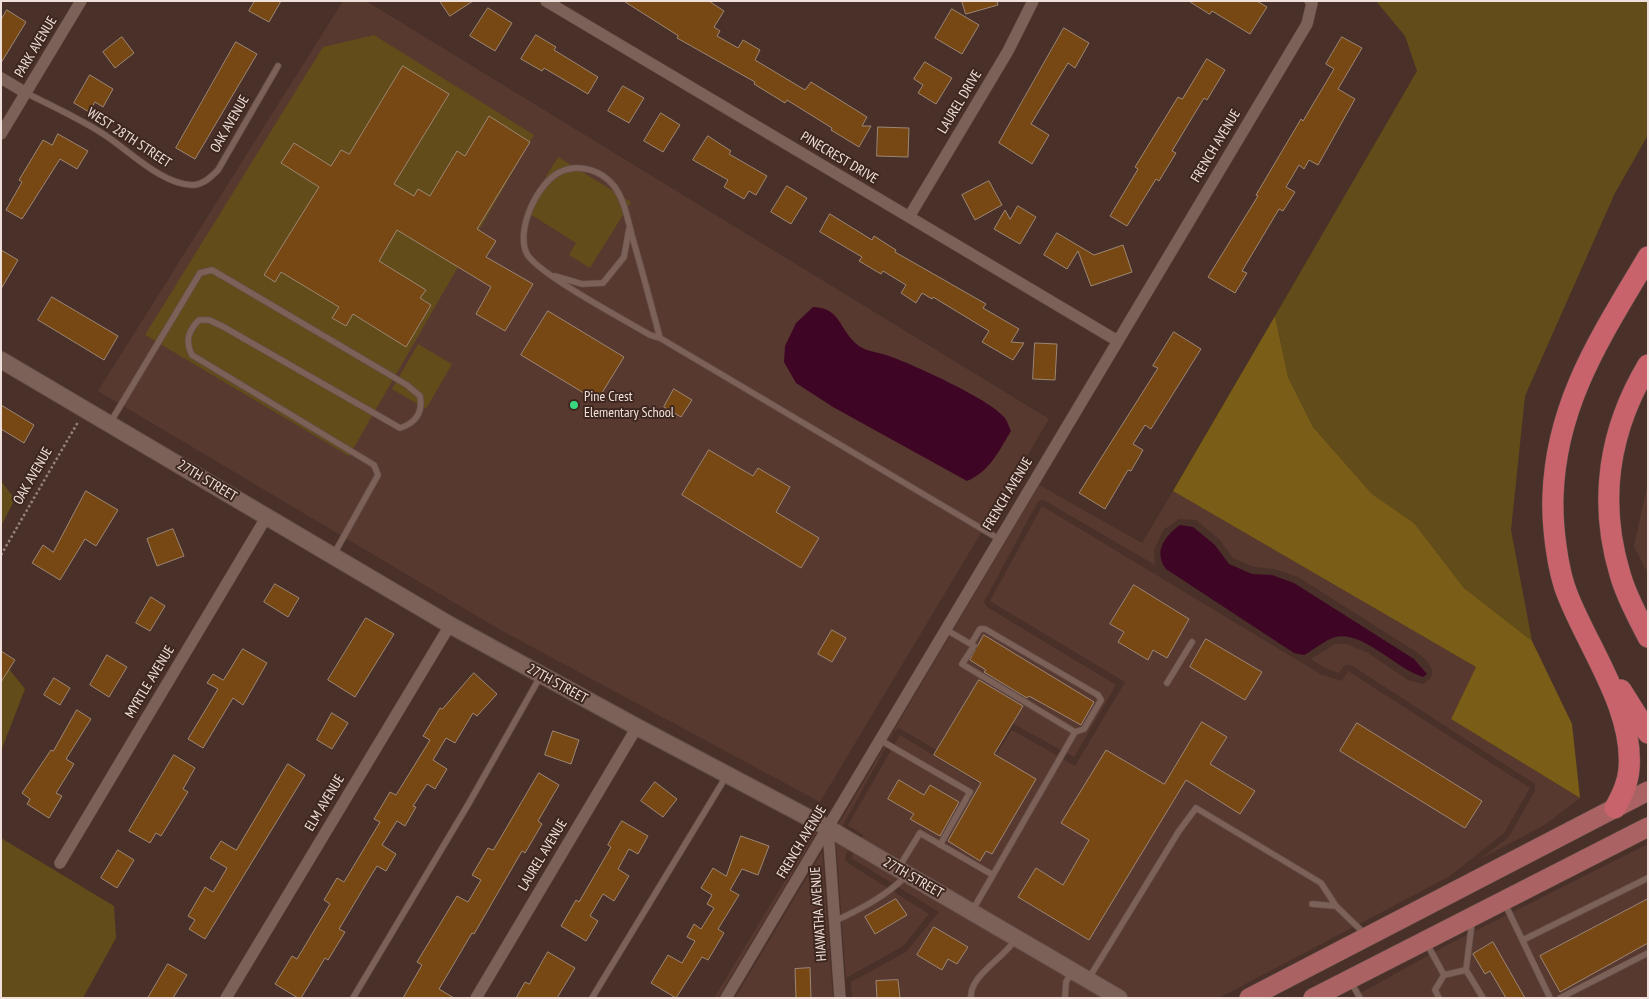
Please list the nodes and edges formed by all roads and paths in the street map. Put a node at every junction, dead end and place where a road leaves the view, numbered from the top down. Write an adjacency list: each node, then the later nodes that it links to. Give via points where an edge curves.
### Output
1 (81, 1): 7 (street, PARK AVENUE)
2 (546, 1): 10 (street, PINECREST DRIVE)
3 (1033, 1): 10 (street, LAUREL DRIVE, via 1008,51)
4 (1311, 2): 15 (street, FRENCH AVENUE, via 1307,24)
5 (278, 66): 9 (lane, OAK AVENUE, via 218,170 206,181)
6 (1, 78): 7 (street)
7 (26, 93): 8 (street, PARK AVENUE); 9 (lane, WEST 28TH STREET, via 98,130 161,175)
8 (1, 134)
9 (194, 185)
10 (909, 217): 15 (street, PINECREST DRIVE)
11 (629, 226): 13 (lane, via 624,257 603,283 582,284); 13 (lane, via 614,186 599,174 583,166 559,172 535,200 526,219 523,237 527,254); 14 (lane)
12 (1648, 257): 27 (highway, via 1576,385 1560,433 1553,496 1557,549 1567,595)
13 (546, 273): 14 (lane)
14 (660, 338): 21 (lane)
15 (1116, 340): 21 (street, FRENCH AVENUE)
16 (1, 360): 18 (main road, 27TH STREET)
17 (1648, 365): 26 (highway, via 1623,416 1612,452 1608,490 1610,532 1620,576)
18 (86, 409): 19 (main road, 27TH STREET); 22 (path, OAK AVENUE)
19 (110, 423): 20 (main road, 27TH STREET); 23 (lane, via 194,282 205,270 212,270 381,370 420,396 421,409 408,425 400,428 391,424 209,320 200,320 188,335 192,355 374,465 378,476)
20 (267, 516): 23 (main road, 27TH STREET); 42 (street, MYRTLE AVENUE)
21 (999, 539): 25 (street, FRENCH AVENUE)
22 (1, 555)
23 (333, 556): 24 (main road, 27TH STREET)
24 (450, 625): 30 (main road, 27TH STREET); 62 (street, ELM AVENUE)
25 (945, 629): 29 (lane); 35 (street, FRENCH AVENUE)
26 (1648, 637)
27 (1589, 638): 34 (highway); 38 (highway, via 1620,713 1629,747 1625,788)
28 (1192, 642): 31 (lane)
29 (971, 644): 33 (lane, via 974,646 962,664); 33 (lane, via 980,629 985,629 1098,695 1099,704 1084,729)
30 (541, 675): 32 (main road, 27TH STREET); 63 (lane, via 469,803)
31 (1167, 683)
32 (637, 728): 36 (main road, 27TH STREET); 64 (street, LAUREL AVENUE)
33 (1075, 732): 44 (lane)
34 (1648, 733)
35 (880, 740): 39 (street, FRENCH AVENUE); 41 (lane, via 970,792)
36 (727, 775): 39 (main road, 27TH STREET); 65 (lane)
37 (1648, 791): 38 (main road)
38 (1615, 808): 52 (main road)
39 (828, 828): 43 (main road, 27TH STREET); 51 (street, HIAWATHA AVENUE); 66 (street, FRENCH AVENUE)
40 (1645, 831): 46 (main road)
41 (940, 845): 43 (lane, via 920,833); 44 (lane)
42 (60, 863)
43 (903, 872): 49 (main road, 27TH STREET); 51 (lane, via 894,888)
44 (993, 875): 49 (lane)
45 (1648, 878): 55 (lane)
46 (1503, 900): 50 (main road); 55 (lane)
47 (1312, 904): 48 (lane)
48 (1336, 906): 52 (lane); 61 (lane, via 1321,883 1196,808)
49 (972, 912): 53 (main road, 27TH STREET)
50 (1473, 916): 54 (main road); 58 (lane)
51 (835, 922): 67 (street, HIAWATHA AVENUE)
52 (1368, 936): 71 (main road)
53 (1016, 938): 57 (main road, 27TH STREET); 68 (lane, via 1008,951 974,981)
54 (1424, 940): 59 (lane); 60 (main road)
55 (1522, 940): 76 (lane)
56 (1648, 953): 77 (lane)
57 (1073, 970): 61 (main road, 27TH STREET); 69 (lane, via 1066,982)
58 (1466, 970): 59 (lane); 75 (lane)
59 (1444, 975): 74 (lane, via 1435,990)
60 (1349, 979): 72 (main road); 73 (lane)
61 (1088, 980): 70 (main road, 27TH STREET)
62 (226, 998)
63 (352, 998)
64 (476, 998)
65 (592, 998)
66 (726, 998)
67 (840, 998)
68 (971, 998)
69 (1065, 998)
70 (1119, 998)
71 (1249, 998)
72 (1313, 998)
73 (1360, 998)
74 (1439, 998)
75 (1483, 998)
76 (1550, 998)
77 (1560, 998)

